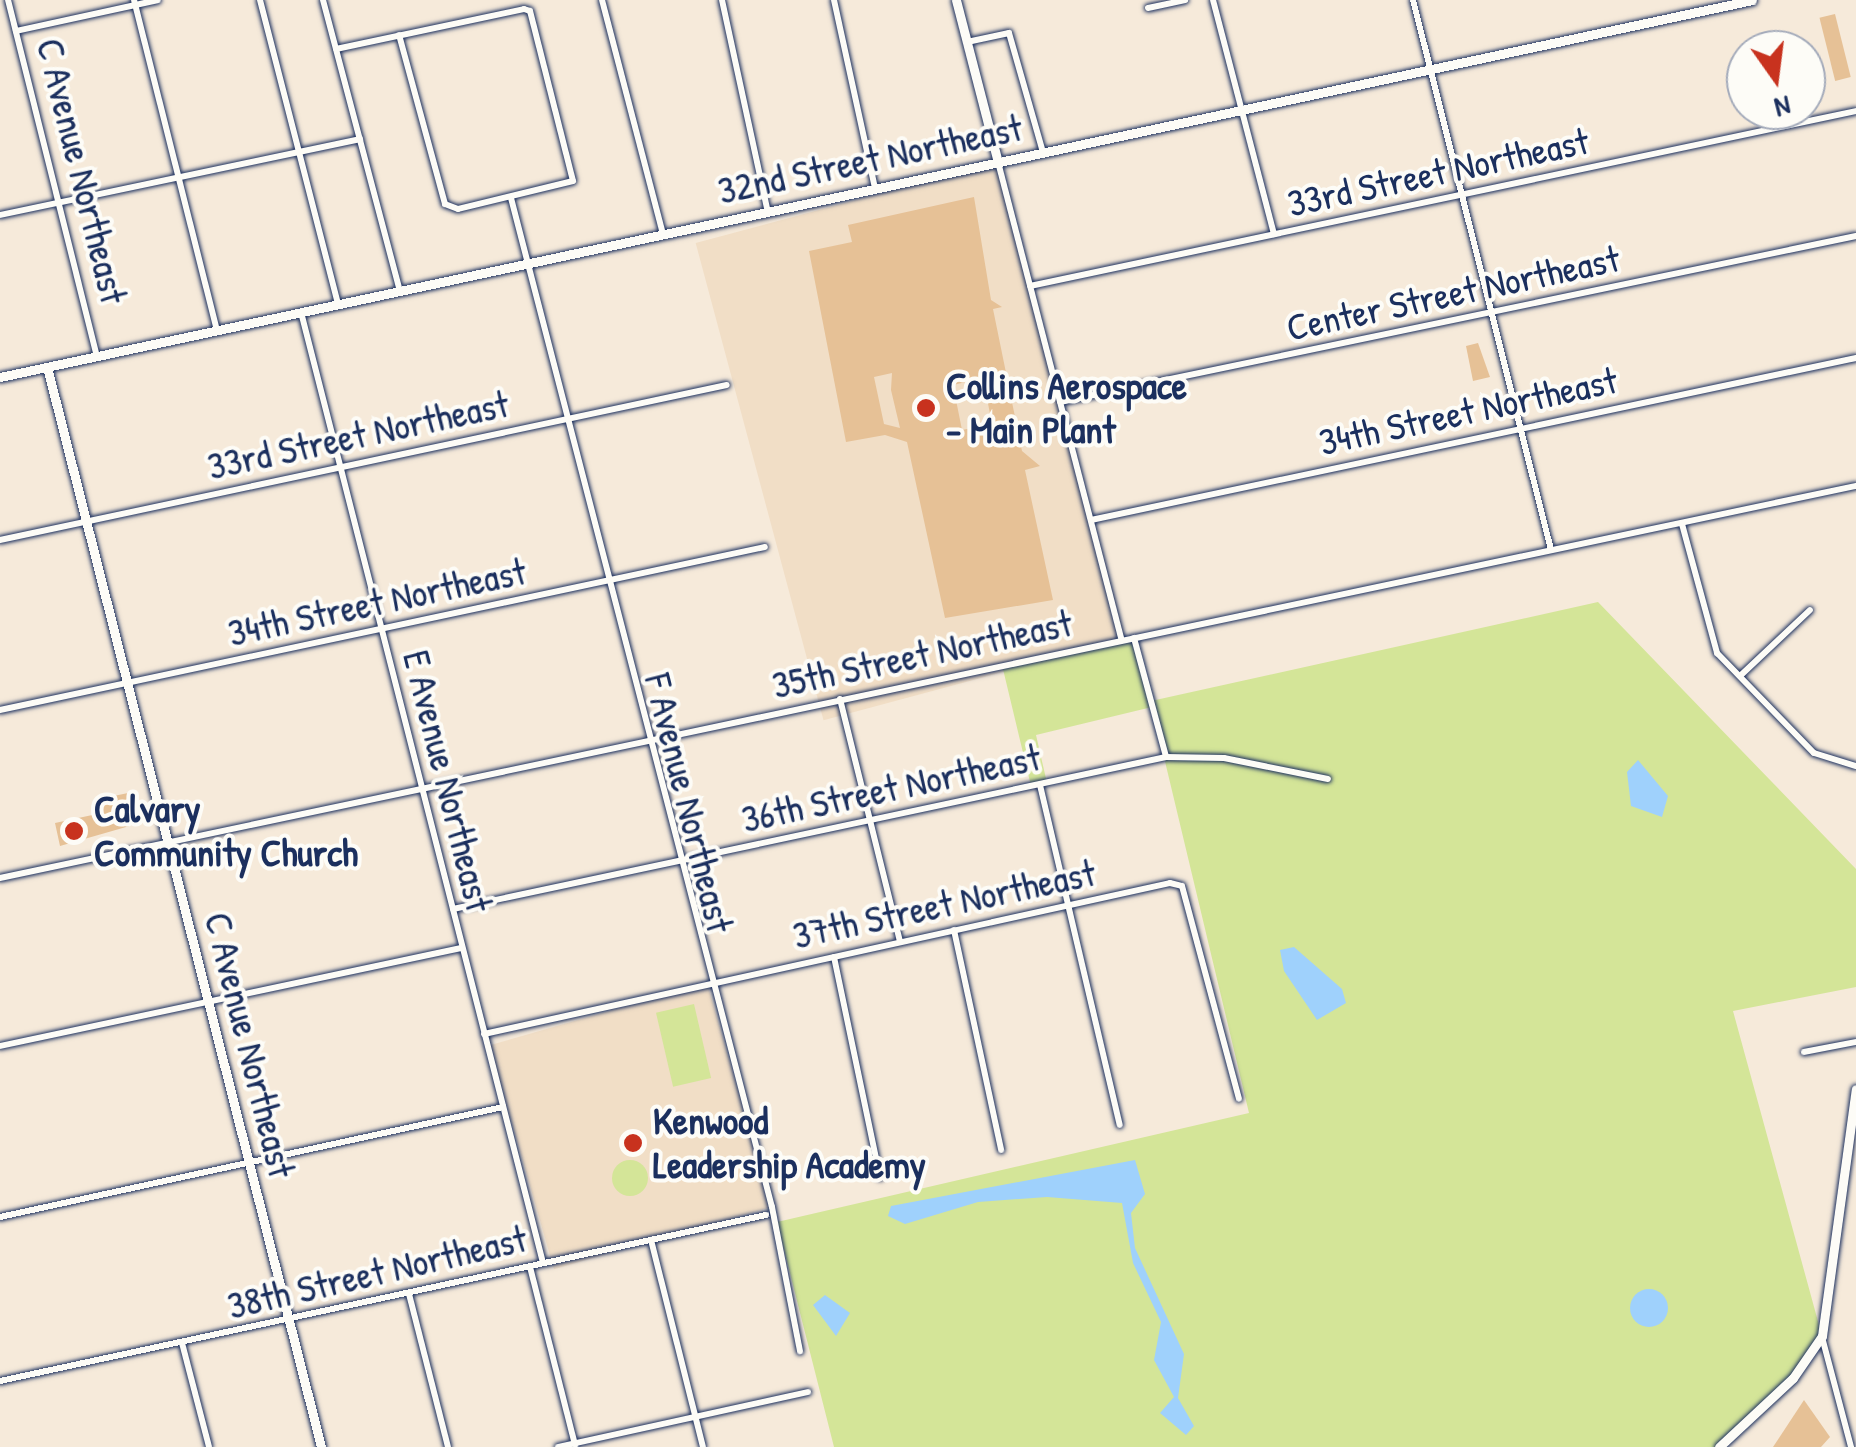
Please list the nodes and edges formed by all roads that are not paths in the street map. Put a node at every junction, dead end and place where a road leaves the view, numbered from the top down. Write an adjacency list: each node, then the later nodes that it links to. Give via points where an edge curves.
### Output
1 (8, 0): 15 (street, C Avenue Northeast)
2 (158, 0): 13 (street)
3 (260, 0): 23 (street)
4 (323, 0): 18 (street)
5 (602, 0): 33 (street)
6 (722, 0): 31 (street)
7 (834, 0): 27 (street)
8 (956, 0): 17 (main road)
9 (1185, 0): 14 (street)
10 (1213, 0): 20 (street)
11 (1414, 0): 19 (street)
12 (1752, 0): 19 (main road, 32nd Street Northeast)
13 (135, 2): 15 (street); 26 (street)
14 (1148, 8)
15 (16, 30): 30 (street, C Avenue Northeast)
16 (399, 36): 18 (street); 29 (street, via 445,204); 29 (street, via 530,10 573,181)
17 (967, 42): 24 (street, via 1010,32); 25 (main road)
18 (336, 48): 22 (street)
19 (1427, 72): 20 (main road, 32nd Street Northeast); 28 (street)
20 (1241, 110): 24 (main road, 32nd Street Northeast); 34 (street)
21 (1856, 111): 28 (street, 33rd Street Northeast)
22 (360, 139): 23 (street); 38 (street)
23 (299, 152): 26 (street); 39 (street)
24 (1043, 152): 25 (main road, 32nd Street Northeast)
25 (998, 162): 27 (main road, 32nd Street Northeast); 37 (street)
26 (179, 178): 30 (street); 42 (street)
27 (875, 188): 31 (main road, 32nd Street Northeast)
28 (1459, 196): 34 (street, 33rd Street Northeast); 41 (street)
29 (511, 198): 36 (street, F Avenue Northeast)
30 (59, 204): 32 (street); 43 (street, C Avenue Northeast)
31 (768, 212): 33 (main road, 32nd Street Northeast)
32 (0, 216)
33 (663, 234): 36 (main road, 32nd Street Northeast)
34 (1274, 234): 37 (street, 33rd Street Northeast)
35 (1856, 236): 41 (street, Center Street Northeast)
36 (526, 264): 38 (main road, 32nd Street Northeast); 49 (street, F Avenue Northeast)
37 (1030, 286): 48 (street)
38 (400, 291): 39 (main road, 32nd Street Northeast)
39 (338, 304): 40 (main road, 32nd Street Northeast)
40 (301, 312): 42 (main road, 32nd Street Northeast); 51 (street, E Avenue Northeast)
41 (1490, 314): 48 (street, Center Street Northeast); 50 (street)
42 (217, 330): 43 (main road, 32nd Street Northeast)
43 (97, 356): 45 (main road, 32nd Street Northeast)
44 (1856, 358): 50 (street, 34th Street Northeast)
45 (48, 367): 46 (main road, 32nd Street Northeast); 54 (main road, C Avenue Northeast)
46 (0, 377)
47 (728, 385): 49 (street, 33rd Street Northeast)
48 (1060, 402): 53 (street)
49 (564, 420): 51 (street, 33rd Street Northeast); 59 (street, F Avenue Northeast)
50 (1518, 428): 53 (street, 34th Street Northeast); 58 (street)
51 (340, 467): 54 (street, 33rd Street Northeast); 61 (street, E Avenue Northeast)
52 (1856, 486): 55 (street, 35th Street Northeast)
53 (1091, 520): 63 (street)
54 (86, 522): 56 (street, 33rd Street Northeast); 65 (main road, C Avenue Northeast)
55 (1682, 524): 58 (street, 35th Street Northeast); 64 (street, via 1709,641)
56 (0, 540)
57 (766, 547): 59 (street, 34th Street Northeast)
58 (1551, 550): 62 (street, 35th Street Northeast)
59 (605, 582): 61 (street, 34th Street Northeast); 68 (street, F Avenue Northeast)
60 (1810, 610): 64 (street)
61 (381, 629): 65 (street, 34th Street Northeast); 73 (street, E Avenue Northeast)
62 (1134, 638): 63 (street, 35th Street Northeast); 69 (street)
63 (1122, 640): 66 (street, 35th Street Northeast)
64 (1740, 676): 70 (street, via 1814,752)
65 (127, 683): 67 (street, 34th Street Northeast); 75 (main road, C Avenue Northeast)
66 (840, 699): 68 (street, 35th Street Northeast); 74 (street)
67 (0, 710)
68 (645, 739): 73 (street, 35th Street Northeast); 76 (street, F Avenue Northeast)
69 (1166, 757): 71 (street, 36th Street Northeast, via 1224,758); 72 (street, 36th Street Northeast)
70 (1856, 766)
71 (1328, 779)
72 (1040, 784): 74 (street, 36th Street Northeast); 78 (street)
73 (422, 788): 75 (street, 35th Street Northeast); 79 (street, E Avenue Northeast)
74 (870, 820): 76 (street, 36th Street Northeast); 81 (street)
75 (167, 842): 77 (street, 35th Street Northeast); 85 (main road, C Avenue Northeast)
76 (676, 862): 79 (street, 36th Street Northeast); 84 (street, F Avenue Northeast)
77 (0, 878)
78 (1072, 906): 80 (street, 37th Street Northeast); 91 (street, 37th Street Northeast, via 1182,886); 93 (street)
79 (452, 909): 82 (street, E Avenue Northeast)
80 (954, 930): 81 (street, 37th Street Northeast); 94 (street)
81 (900, 942): 83 (street, 37th Street Northeast)
82 (462, 948): 85 (street); 86 (street, E Avenue Northeast)
83 (834, 957): 84 (street, 37th Street Northeast); 97 (street)
84 (707, 983): 86 (street, 37th Street Northeast); 98 (street, F Avenue Northeast)
85 (208, 1002): 88 (street); 96 (main road, C Avenue Northeast)
86 (484, 1034): 92 (street, E Avenue Northeast)
87 (1856, 1042): 89 (street)
88 (0, 1046)
89 (1804, 1052)
90 (1856, 1089): 95 (main road)
91 (1239, 1098)
92 (503, 1107): 96 (street); 101 (street, E Avenue Northeast)
93 (1120, 1125)
94 (1001, 1150)
95 (1852, 1152): 105 (main road)
96 (250, 1163): 99 (street); 104 (main road, C Avenue Northeast)
97 (880, 1176)
98 (766, 1215): 100 (street, 38th Street Northeast); 107 (street, F Avenue Northeast)
99 (0, 1218)
100 (651, 1240): 101 (street, 38th Street Northeast); 110 (street)
101 (543, 1263): 102 (street, 38th Street Northeast)
102 (530, 1267): 103 (street, 38th Street Northeast); 111 (street)
103 (408, 1294): 104 (street, 38th Street Northeast); 114 (street)
104 (289, 1321): 106 (street, 38th Street Northeast); 113 (main road, C Avenue Northeast)
105 (1822, 1336): 117 (main road, via 1794,1378); 118 (street)
106 (182, 1343): 108 (street, 38th Street Northeast); 112 (street)
107 (800, 1352)
108 (0, 1382)
109 (808, 1392): 110 (street)
110 (695, 1416): 111 (street); 116 (street)
111 (576, 1445): 115 (street)
112 (209, 1447)
113 (321, 1447)
114 (448, 1447)
115 (558, 1447)
116 (703, 1447)
117 (1718, 1447)
118 (1851, 1447)

